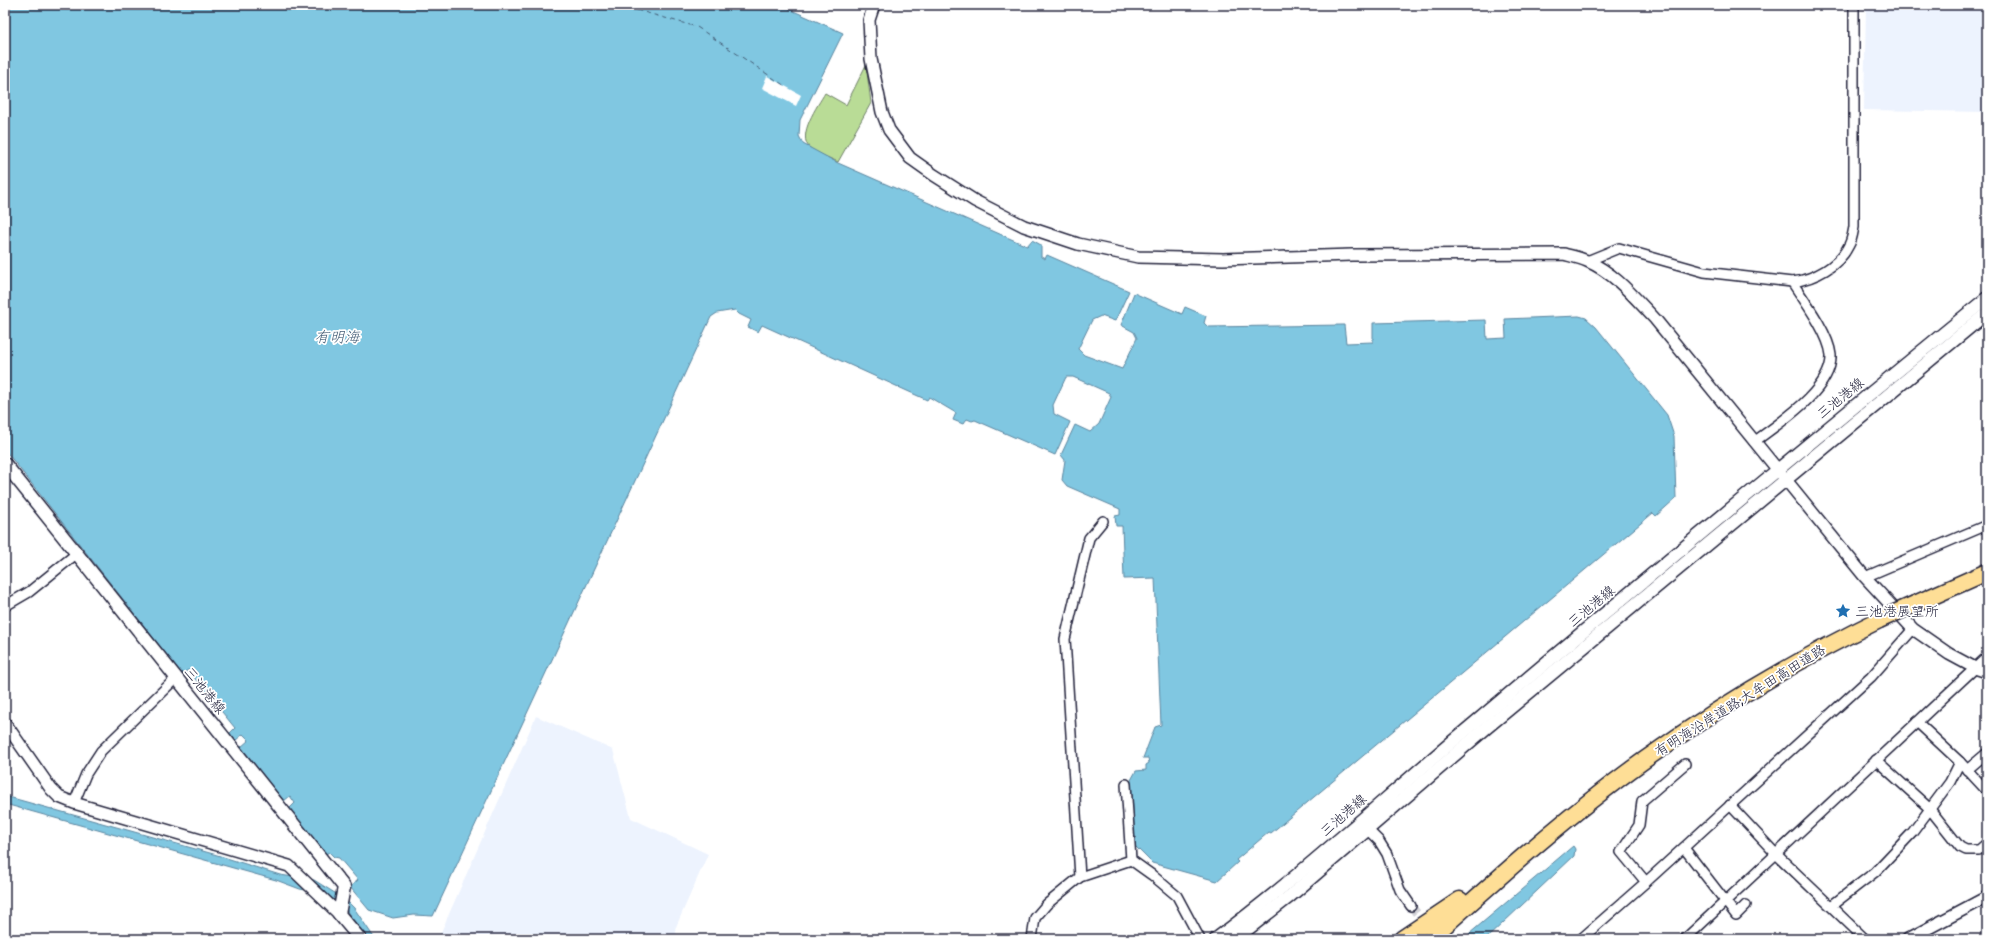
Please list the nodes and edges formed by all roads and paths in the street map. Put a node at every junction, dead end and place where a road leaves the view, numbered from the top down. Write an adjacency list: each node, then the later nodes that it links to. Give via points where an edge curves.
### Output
1 (874, 5): 3 (street, via 869,20 871,59 882,112 889,130 910,158 975,201 1024,226 1078,244 1138,257 1223,259 1352,255 1564,254)
2 (1854, 5): 4 (street, via 1854,226 1850,244 1831,267)
3 (1587, 261): 4 (street, via 1619,248 1704,272); 7 (street, via 1622,285 1655,319)
4 (1792, 282): 7 (street, via 1822,330 1831,355 1827,373 1818,388 1786,418)
5 (1987, 298): 9 (main road, 三池港線)
6 (1987, 313): 10 (main road, 三池港線)
7 (1754, 442): 9 (street)
8 (5, 464): 13 (main road, 三池港線)
9 (1777, 469): 10 (street); 51 (main road, 三池港線, via 1413,775 1283,888)
10 (1785, 480): 15 (street); 34 (main road, 三池港線, via 1444,763)
11 (1103, 521): 40 (street, via 1089,538 1065,639)
12 (1987, 525): 15 (street)
13 (76, 554): 16 (street, via 29,592); 21 (main road, 三池港線)
14 (1987, 572): 39 (highway, 有明海沿岸道路;大牟田高田道路, bridge, via 1879,620 1785,669 1643,761)
15 (1865, 577): 17 (street)
16 (5, 606)
17 (1913, 629): 19 (street); 32 (street, via 1871,677)
18 (1987, 657): 19 (street)
19 (1975, 668): 20 (street); 22 (street)
20 (1987, 672)
21 (176, 678): 31 (street, via 101,751 86,774); 44 (main road, 三池港線, via 344,887)
22 (1917, 722): 25 (street); 26 (street)
23 (5, 723): 31 (street, via 51,789 59,797)
24 (1987, 752): 28 (street)
25 (1876, 760): 33 (street); 37 (street)
26 (1960, 762): 28 (street); 33 (street, via 1950,782)
27 (1685, 764): 41 (street, via 1642,801 1639,824 1621,852)
28 (1968, 770): 30 (street)
29 (1126, 784): 38 (street)
30 (1987, 791)
31 (74, 803): 44 (street, via 289,866)
32 (1730, 805): 36 (street); 37 (street)
33 (1929, 808): 35 (street, via 1960,847 1966,850 1979,850); 47 (street, via 1912,833 1875,872)
34 (1368, 830): 46 (street, via 1387,854 1400,890); 52 (main road, 三池港線)
35 (1987, 843)
36 (1684, 848): 41 (street); 43 (street)
37 (1776, 853): 43 (street); 47 (street)
38 (1131, 860): 40 (street); 50 (street, via 1177,896)
39 (1514, 864): 53 (highway); 54 (highway)
40 (1080, 877): 49 (street, via 1047,904 1035,918)
41 (1646, 882): 55 (street)
42 (1987, 897): 58 (street)
43 (1725, 903): 45 (street, via 1736,915); 56 (street)
44 (341, 904): 48 (main road, 三池港線)
45 (1746, 905)
46 (1411, 906)
47 (1831, 906): 57 (street)
48 (360, 939)
49 (1032, 939)
50 (1200, 939)
51 (1216, 939)
52 (1235, 939)
53 (1402, 939)
54 (1430, 939)
55 (1581, 939)
56 (1685, 939)
57 (1865, 939)
58 (1908, 939)

